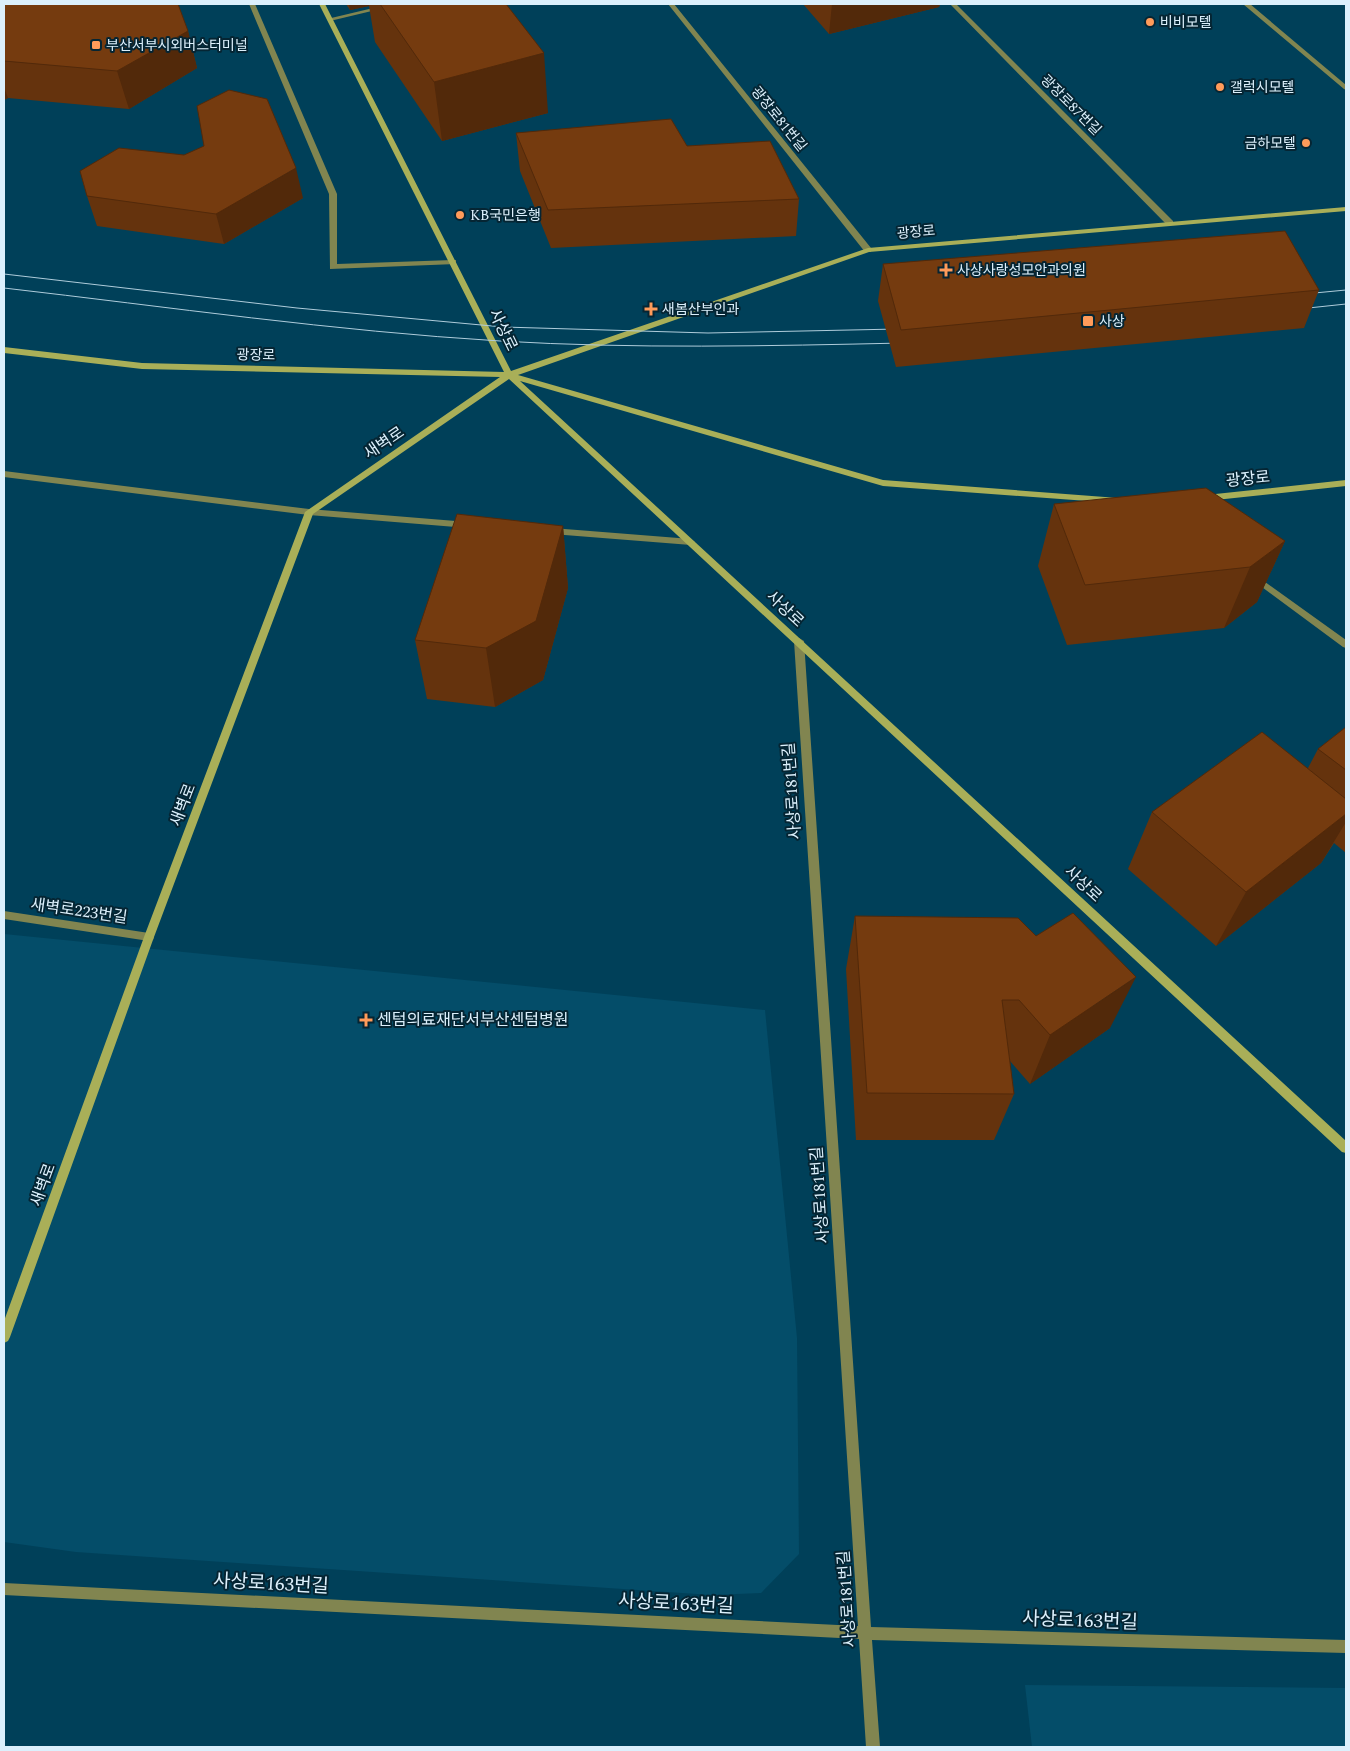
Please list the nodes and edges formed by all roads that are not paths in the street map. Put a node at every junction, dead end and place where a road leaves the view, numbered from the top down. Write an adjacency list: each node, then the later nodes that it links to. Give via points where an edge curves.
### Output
1 (252, 4): 12 (street, via 333,194 333,267)
2 (322, 4): 7 (main road, 사상로)
3 (398, 4): 7 (street)
4 (671, 4): 11 (street, 광장로81번길)
5 (953, 4): 10 (street, 광장로87번길)
6 (1246, 4): 8 (street)
7 (330, 19): 12 (main road, 사상로)
8 (1346, 88)
9 (1346, 209): 10 (main road, 광장로)
10 (1170, 224): 11 (main road, 광장로)
11 (868, 250): 14 (main road, 광장로)
12 (453, 262): 14 (main road, 사상로)
13 (4, 350): 14 (main road, 광장로, via 142,366)
14 (509, 375): 18 (main road, 광장로, via 883,483); 19 (main road, 새벽로); 22 (main road, 사상로)
15 (4, 474): 19 (street)
16 (1346, 484): 17 (main road, 광장로)
17 (1193, 499)
18 (1126, 501)
19 (309, 512): 20 (street); 27 (main road, 새벽로)
20 (475, 525)
21 (544, 531): 22 (street)
22 (691, 542): 24 (main road, 사상로)
23 (1243, 568): 25 (street)
24 (799, 641): 28 (main road, 사상로); 31 (street, 사상로181번길)
25 (1346, 645)
26 (4, 915): 27 (street, 새벽로223번길)
27 (149, 937): 29 (main road, 새벽로)
28 (1346, 1148)
29 (4, 1337)
30 (4, 1588): 31 (street, 사상로163번길)
31 (865, 1633): 32 (street, 사상로163번길); 33 (street, 사상로181번길)
32 (1346, 1647)
33 (873, 1747)

